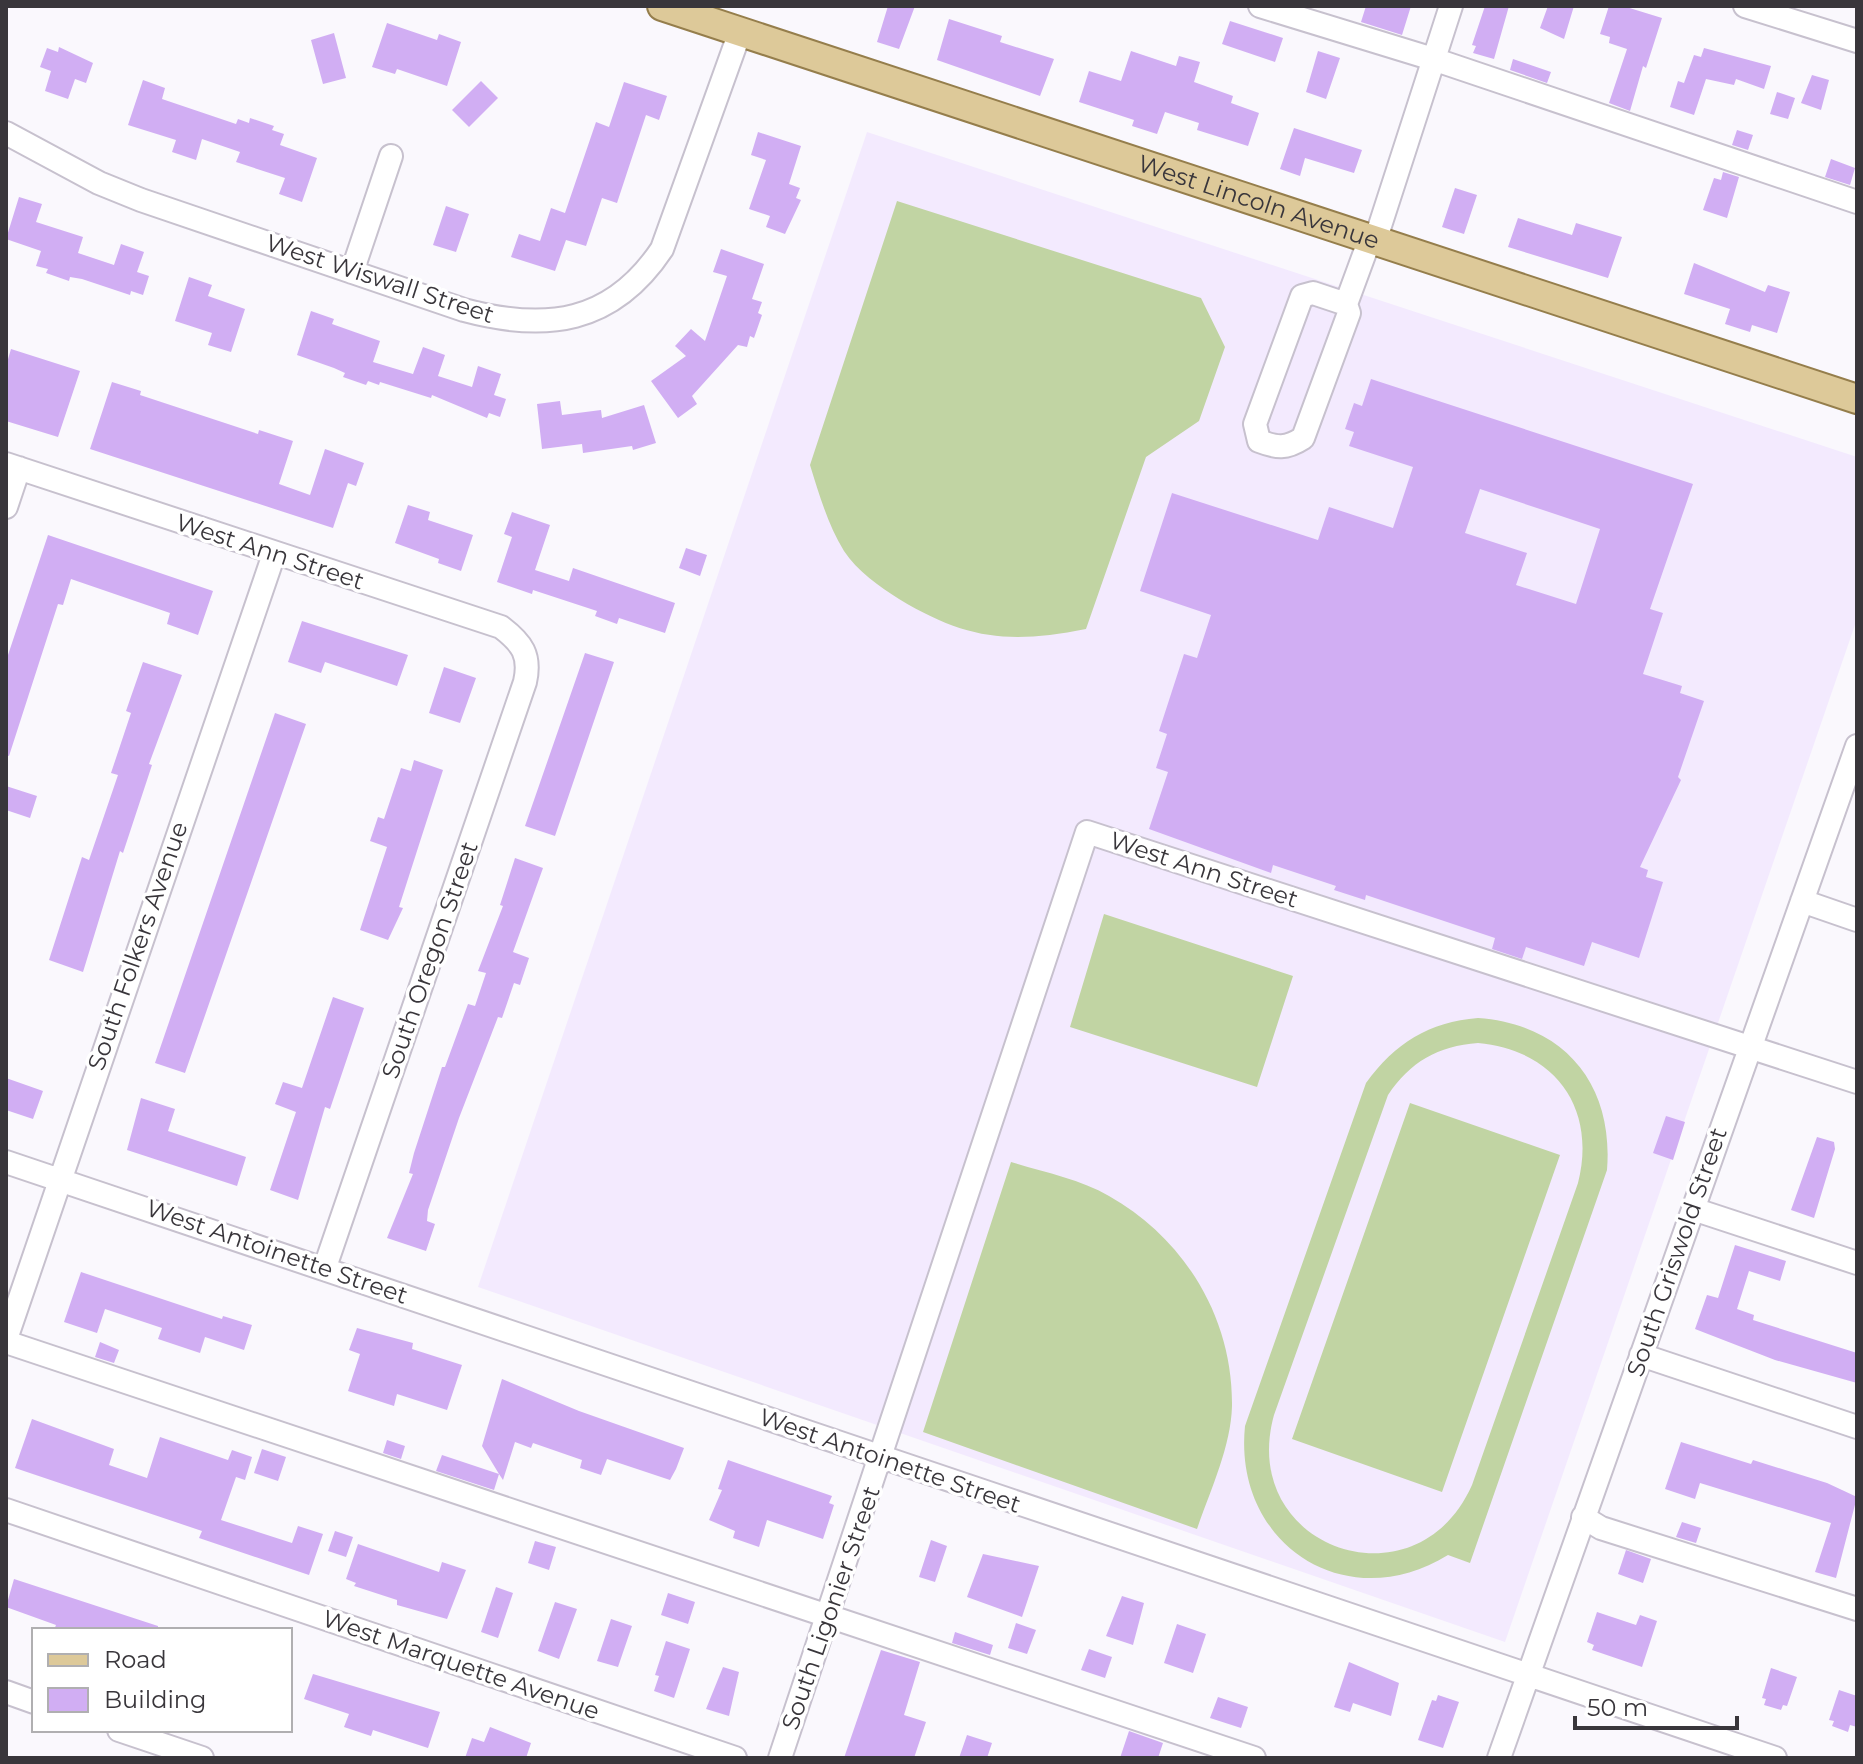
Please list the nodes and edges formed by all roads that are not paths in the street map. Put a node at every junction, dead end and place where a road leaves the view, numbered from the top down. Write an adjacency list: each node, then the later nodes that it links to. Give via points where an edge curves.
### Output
1 (662, 6): 5 (main road, West Lincoln Avenue)
2 (1260, 6): 7 (street)
3 (1451, 6): 7 (street)
4 (1745, 6): 6 (street)
5 (740, 32): 11 (main road, West Lincoln Avenue); 12 (street, West Wiswall Street, via 662,249 612,302 573,317 509,321)
6 (1857, 41)
7 (1433, 59): 10 (street); 11 (street)
8 (6, 133): 12 (street, West Wiswall Street, via 127,195)
9 (391, 156): 12 (street)
10 (1857, 202)
11 (1373, 237): 13 (street); 14 (main road, West Lincoln Avenue)
12 (352, 272)
13 (1346, 304): 13 (street, via 1313,293 1302,296 1255,424 1259,441 1289,447 1303,438 1349,313)
14 (1857, 399)
15 (12, 466): 16 (street); 17 (street, West Ann Street)
16 (6, 507)
17 (274, 554): 18 (street, West Ann Street, via 501,627); 25 (street, South Folkers Avenue)
18 (526, 651): 28 (street, South Oregon Street, via 525,682)
19 (1857, 746): 20 (street, South Griswold Street)
20 (1802, 901): 21 (street); 22 (street, South Griswold Street)
21 (1857, 920)
22 (1750, 1047): 23 (street, West Ann Street); 26 (street, South Griswold Street); 32 (street, West Ann Street, via 1087,832)
23 (1857, 1082)
24 (6, 1162): 25 (street, West Antoinette Street)
25 (58, 1179): 28 (street, West Antoinette Street); 29 (street, South Folkers Avenue)
26 (1693, 1209): 27 (street); 30 (street, South Griswold Street)
27 (1857, 1263)
28 (325, 1267): 32 (street, West Antoinette Street)
29 (6, 1340): 36 (street)
30 (1641, 1355): 31 (street); 34 (street, South Griswold Street)
31 (1857, 1427)
32 (881, 1458): 36 (street, South Ligonier Street); 37 (street, West Antoinette Street)
33 (6, 1510): 42 (street, West Marquette Avenue)
34 (1583, 1517): 35 (street, via 1601,1528); 37 (street, South Griswold Street)
35 (1857, 1609)
36 (828, 1616): 43 (street, South Ligonier Street); 44 (street)
37 (1526, 1676): 45 (street, South Griswold Street); 46 (street, West Antoinette Street)
38 (6, 1692): 39 (street)
39 (32, 1701)
40 (125, 1732): 41 (street)
41 (202, 1758)
42 (735, 1758)
43 (780, 1758)
44 (1254, 1758)
45 (1499, 1758)
46 (1775, 1758)

